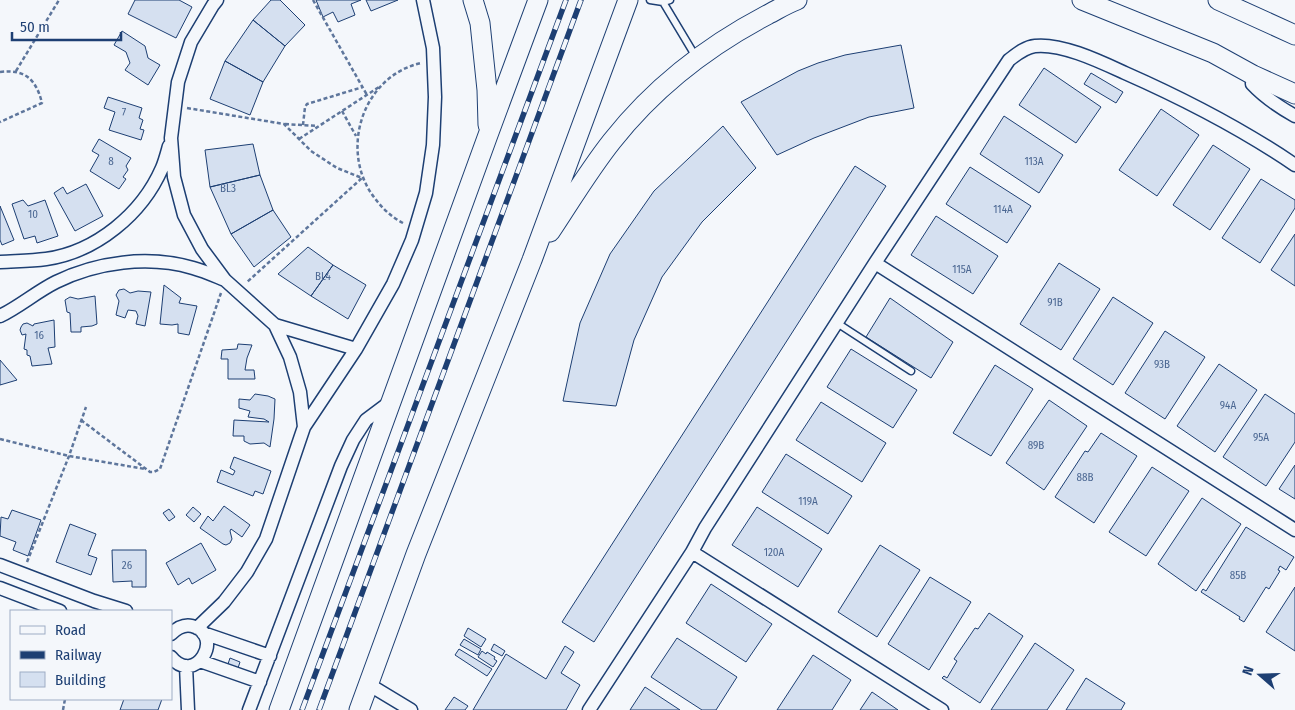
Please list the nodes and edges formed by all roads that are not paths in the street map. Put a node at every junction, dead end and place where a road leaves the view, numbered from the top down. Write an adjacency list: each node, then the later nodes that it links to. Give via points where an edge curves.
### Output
1 (217, 0): 18 (street, via 191,42 178,82)
2 (423, 0): 27 (street, via 433,48 435,97 426,193 394,284)
3 (473, 0): 17 (main road, via 480,23)
4 (538, 0): 17 (main road)
5 (628, 0): 20 (main road)
6 (650, 0): 11 (lane)
7 (670, 0): 11 (lane)
8 (797, 0): 13 (main road, via 741,29)
9 (1082, 0): 14 (main road, via 1213,53)
10 (1218, 0): 12 (main road)
11 (663, 1): 13 (lane)
12 (1295, 35)
13 (697, 59): 20 (main road, via 651,98 612,141)
14 (1253, 75): 15 (main road); 16 (street, via 1252,84 1261,95)
15 (1295, 94)
16 (1295, 116)
17 (488, 134): 29 (main road)
18 (171, 138): 21 (street, via 162,168 147,194 128,218 104,237 47,259); 23 (street, via 174,177 184,215 202,249)
19 (1295, 165): 22 (street, via 1224,122 1156,87 1087,56 1034,46 1021,50 1009,60)
20 (532, 260): 44 (main road)
21 (0, 262)
22 (875, 263): 25 (street); 31 (street)
23 (226, 280): 24 (street, via 192,268 157,262 122,262 88,270 55,283); 26 (street)
24 (0, 316)
25 (837, 323): 28 (lane); 32 (street)
26 (275, 325): 27 (street); 30 (street, via 293,366)
27 (356, 349): 30 (street)
28 (911, 370)
29 (392, 400): 39 (street, via 366,420 353,440); 48 (main road)
30 (304, 428): 38 (street, via 266,539 247,572)
31 (1295, 530)
32 (692, 552): 50 (street); 51 (street)
33 (0, 565): 36 (street)
34 (0, 588): 35 (street)
35 (57, 610)
36 (123, 610)
37 (173, 630): 38 (street, via 186,626)
38 (200, 631): 39 (street); 41 (street, via 207,648)
39 (270, 656): 43 (street)
40 (172, 658): 42 (street)
41 (200, 661): 42 (street); 43 (street)
42 (186, 666): 46 (street)
43 (260, 682): 47 (street)
44 (368, 684): 45 (street); 49 (main road)
45 (406, 709)
46 (188, 710)
47 (249, 710)
48 (279, 710)
49 (359, 710)
50 (588, 710)
51 (942, 710)

